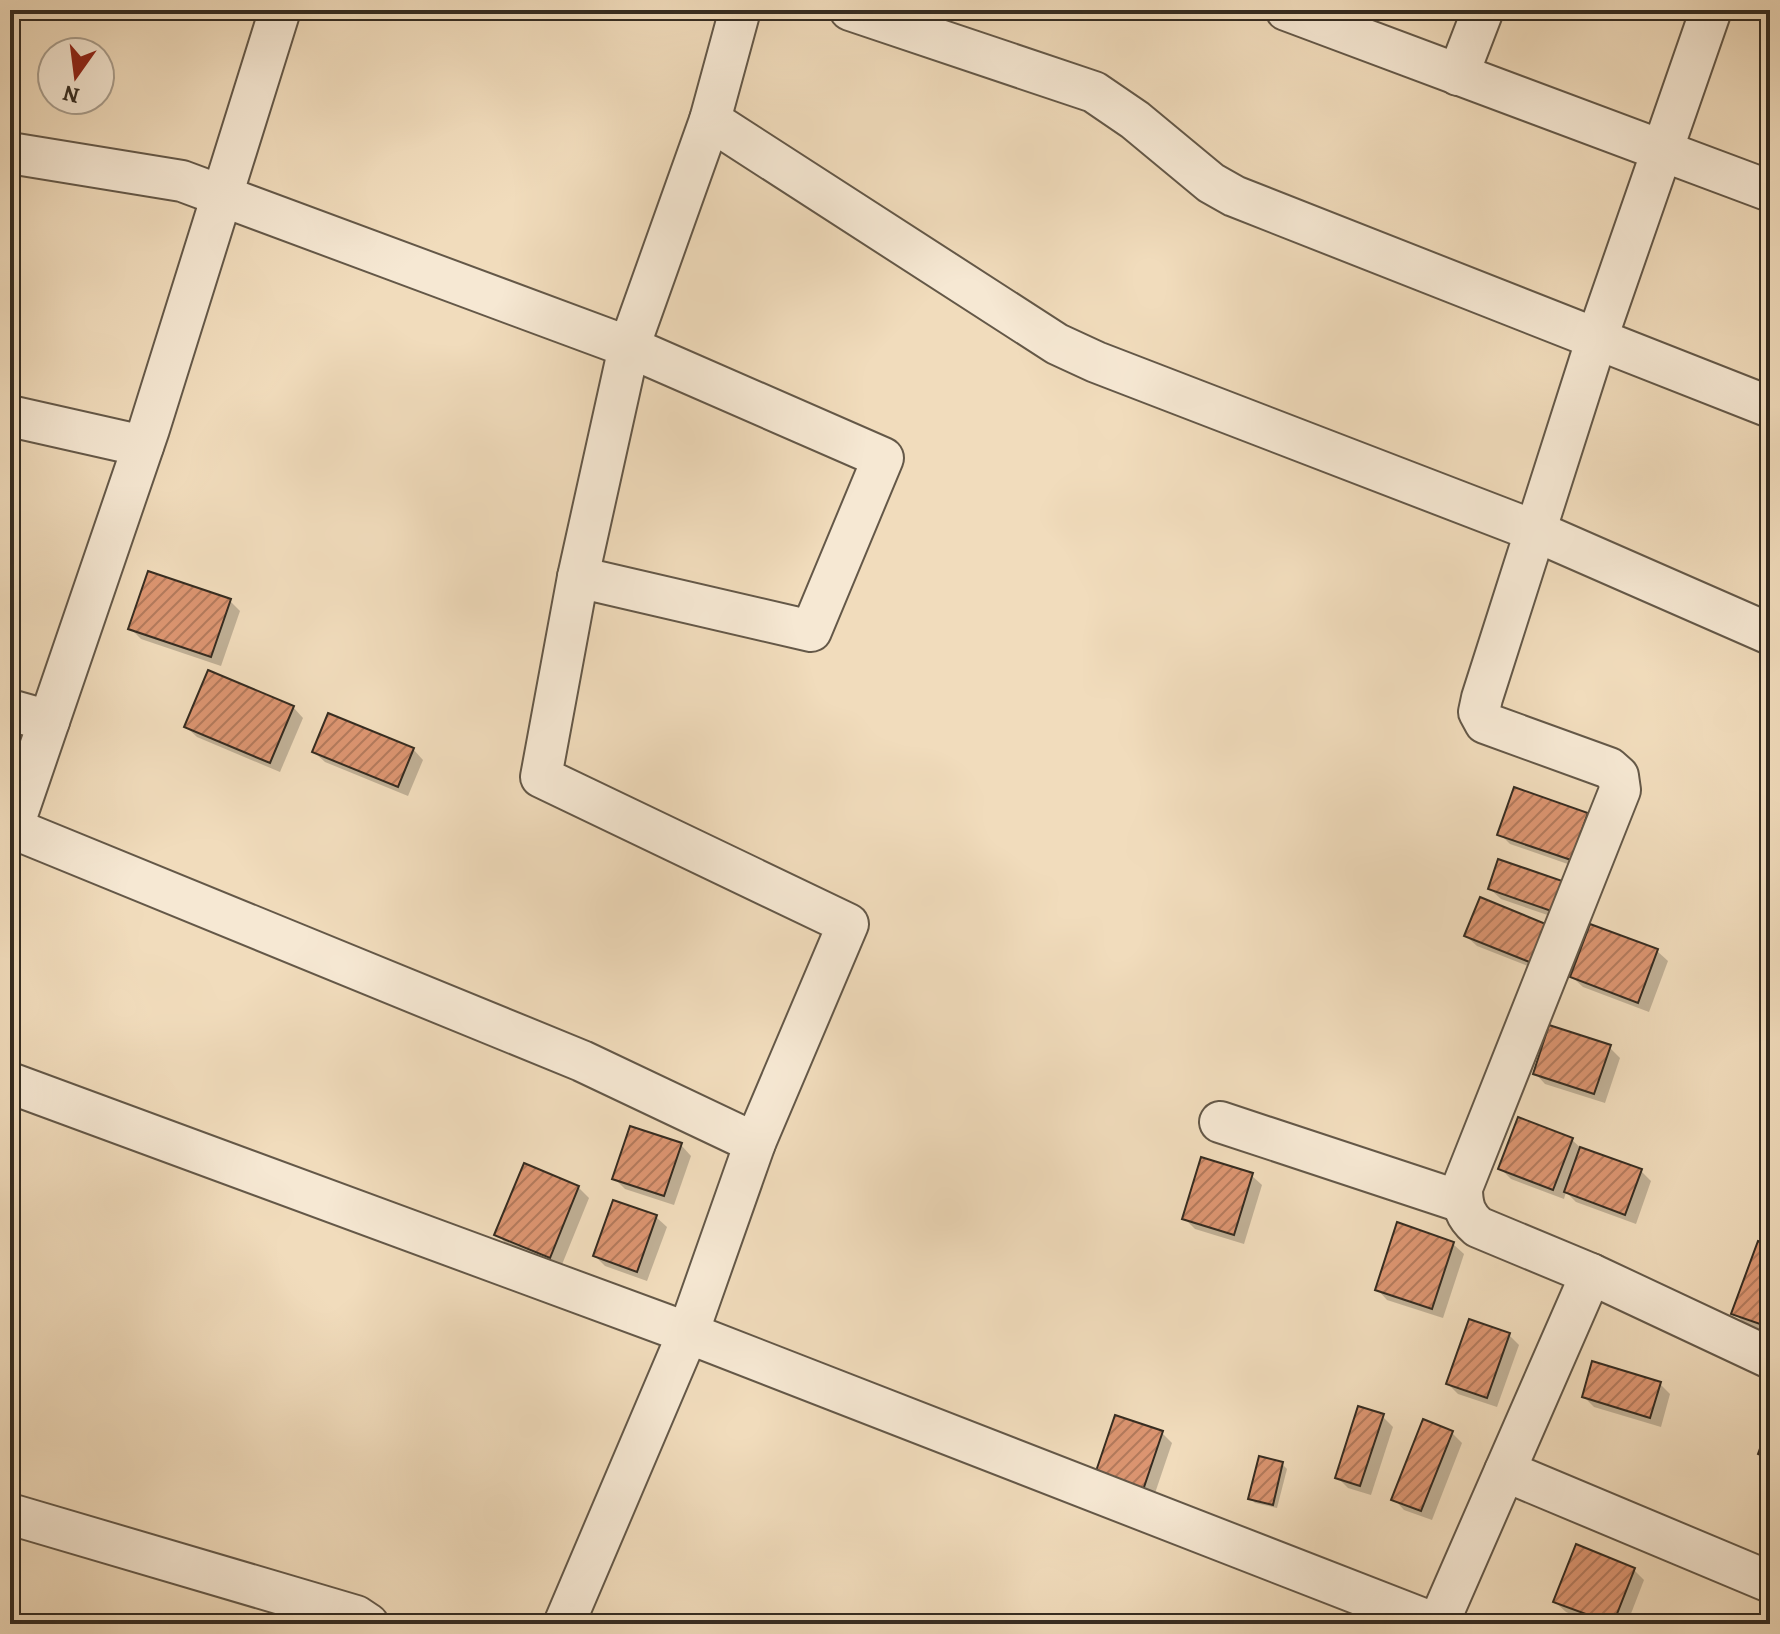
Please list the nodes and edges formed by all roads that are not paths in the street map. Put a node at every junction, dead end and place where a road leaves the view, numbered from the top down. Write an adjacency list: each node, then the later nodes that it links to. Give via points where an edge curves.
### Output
1 (280, 10): 12 (street)
2 (740, 10): 8 (street)
3 (850, 10): 13 (street, via 1094,92 1234,196)
4 (1286, 10): 7 (street)
5 (1483, 10): 7 (street)
6 (1711, 10): 9 (street)
7 (1458, 75): 9 (street)
8 (710, 120): 14 (street); 18 (street, via 1057,344)
9 (1665, 150): 11 (street); 13 (street)
10 (10, 153): 12 (street, via 182,181)
11 (1770, 191)
12 (222, 195): 14 (street); 17 (street)
13 (1597, 338): 15 (street); 18 (street)
14 (629, 347): 19 (street); 19 (street, via 883,458 811,631)
15 (1770, 407)
16 (10, 416): 17 (street)
17 (143, 446): 22 (street)
18 (1535, 531): 20 (street); 27 (street, via 1479,712 1495,730 1609,768 1618,776 1620,790 1462,1188)
19 (578, 577): 26 (street, via 541,777 848,924)
20 (1770, 634)
21 (10, 710): 22 (street)
22 (49, 721): 23 (street)
23 (11, 831): 26 (street, via 582,1061)
24 (10, 1083): 29 (street)
25 (1220, 1122): 27 (street)
26 (755, 1143): 29 (street)
27 (1462, 1202): 28 (street, via 1478,1227)
28 (1591, 1274): 30 (street); 31 (street)
29 (688, 1333): 35 (street); 36 (street)
30 (1770, 1358)
31 (1505, 1471): 33 (street); 36 (street)
32 (10, 1514): 34 (street, via 356,1616)
33 (1770, 1582)
34 (368, 1624)
35 (564, 1624)
36 (1437, 1624)

